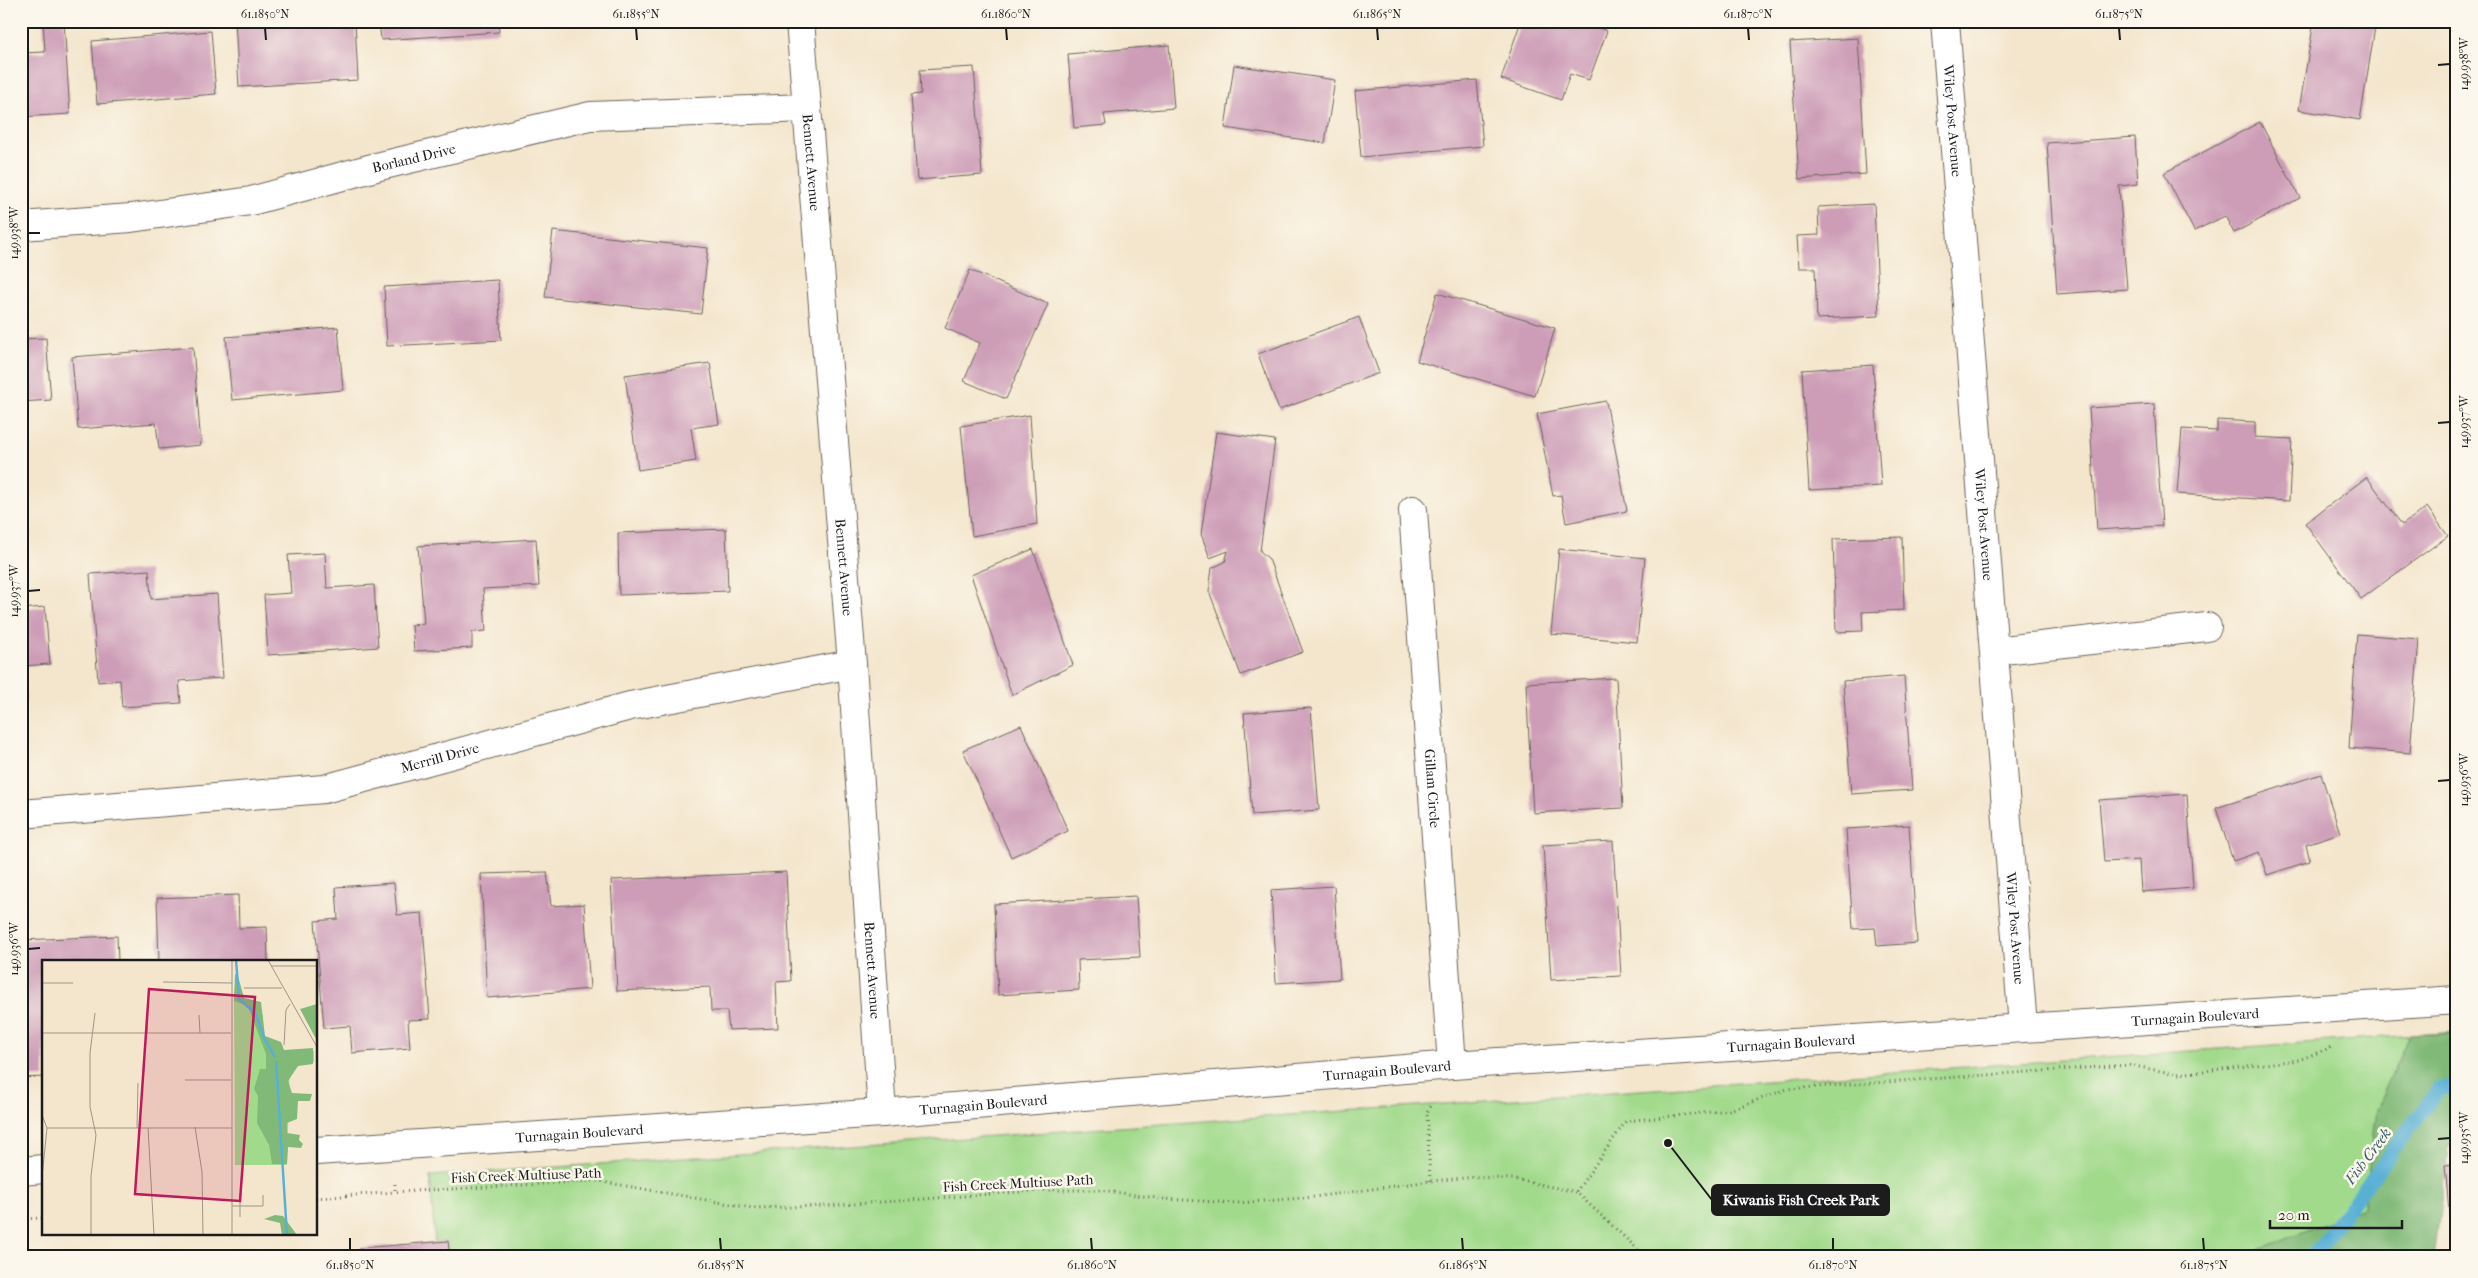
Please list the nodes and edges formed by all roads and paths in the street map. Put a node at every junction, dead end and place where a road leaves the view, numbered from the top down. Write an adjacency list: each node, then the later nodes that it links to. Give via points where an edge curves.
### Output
1 (800, 21): 3 (street, Bennett Avenue)
2 (1945, 21): 7 (street, Wiley Post Avenue)
3 (807, 108): 4 (street, Borland Drive, via 590,116 376,167 251,201 131,218); 8 (street, Bennett Avenue)
4 (21, 226)
5 (1413, 510): 13 (street, Gillam Circle)
6 (2206, 626): 7 (street)
7 (1995, 651): 11 (street, Wiley Post Avenue)
8 (852, 664): 9 (street, Merrill Drive, via 630,706 324,789); 14 (street, Bennett Avenue)
9 (21, 814)
10 (2457, 1000): 11 (street, Turnagain Boulevard)
11 (2022, 1027): 13 (street, Turnagain Boulevard)
12 (2335, 1046): 21 (path, via 2299,1060 2178,1074 2128,1066 1786,1089 1730,1110 1626,1121)
13 (1452, 1065): 14 (street, Turnagain Boulevard); 19 (path, via 1427,1112)
14 (882, 1113): 15 (street, Turnagain Boulevard)
15 (394, 1146): 16 (street, Turnagain Boulevard); 20 (path)
16 (318, 1151)
17 (42, 1169): 18 (street)
18 (21, 1170)
19 (1430, 1180): 20 (path, Fish Creek Multiuse Path, via 1314,1197 1238,1203 1164,1199 1100,1190 1047,1190 826,1206 752,1208 598,1181); 21 (path, Fish Creek Multiuse Path, via 1513,1179)
20 (395, 1192): 22 (path, Fish Creek Multiuse Path)
21 (1576, 1192): 25 (path)
22 (318, 1198)
23 (42, 1218): 24 (path)
24 (21, 1219)
25 (1646, 1257)

